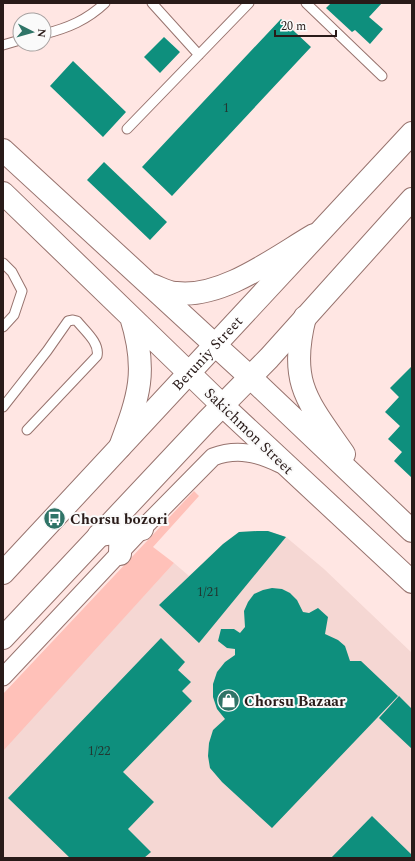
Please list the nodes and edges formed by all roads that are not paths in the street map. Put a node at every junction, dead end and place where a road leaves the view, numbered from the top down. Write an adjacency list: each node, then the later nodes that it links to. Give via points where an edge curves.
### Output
1 (105, 3): 5 (lane, via 93,15 80,22)
2 (152, 3): 6 (lane)
3 (249, 3): 6 (lane)
4 (306, 3): 7 (lane)
5 (52, 31)
6 (199, 55): 8 (lane)
7 (382, 76)
8 (127, 129)
9 (412, 133): 13 (main road, Beruniy Street)
10 (3, 150): 15 (main road)
11 (3, 193): 16 (main road, Sakichmon Street)
12 (412, 198): 17 (main road)
13 (321, 231): 15 (main road, via 221,287 175,294); 19 (main road, Beruniy Street)
14 (3, 263): 18 (lane, via 12,272 22,291 14,315)
15 (147, 283): 19 (main road)
16 (130, 316): 20 (main road, Sakichmon Street); 25 (main road, via 138,341 139,388 135,407)
17 (305, 317): 21 (main road); 27 (main road, via 298,360 303,389 318,416)
18 (3, 327)
19 (215, 345): 20 (main road, Beruniy Street); 21 (main road)
20 (189, 373): 22 (main road, Sakichmon Street); 25 (main road, Beruniy Street)
21 (250, 377): 22 (main road); 27 (main road)
22 (222, 405): 26 (main road, Sakichmon Street); 28 (main road)
23 (3, 407): 24 (lane, via 68,321 78,322 96,344 97,356)
24 (27, 430)
25 (120, 447): 32 (main road, Beruniy Street)
26 (289, 469): 29 (street, via 263,455 247,452 213,457); 33 (main road, Sakichmon Street)
27 (367, 488): 30 (main road)
28 (121, 522): 29 (main road); 31 (main road); 34 (main road, via 99,535)
29 (142, 529): 31 (street)
30 (412, 531)
31 (120, 554): 35 (street)
32 (3, 573)
33 (412, 582)
34 (3, 638)
35 (3, 678)

